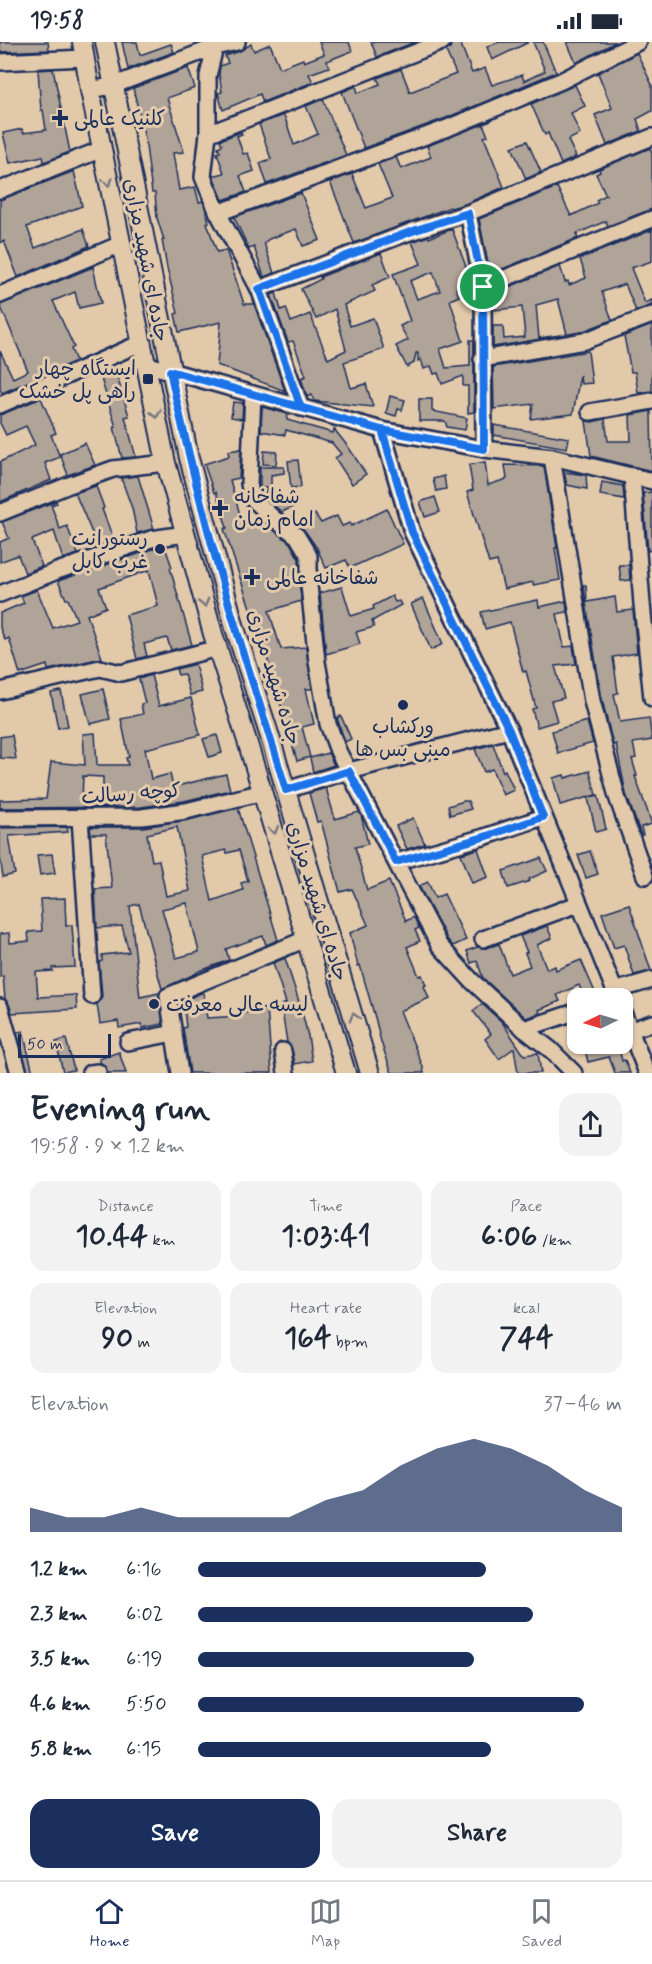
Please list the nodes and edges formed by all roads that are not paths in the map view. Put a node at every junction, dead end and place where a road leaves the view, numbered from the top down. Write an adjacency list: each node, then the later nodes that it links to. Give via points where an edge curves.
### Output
1 (105, 42): 8 (main road, جاده شهید مزاری)
2 (237, 42): 5 (street)
3 (442, 42): 10 (street)
4 (638, 42): 14 (street, via 561,81 461,122)
5 (216, 44): 8 (street); 10 (street, via 208,76)
6 (83, 50): 7 (street); 9 (main road, جاده ای شهید مزاری)
7 (0, 62)
8 (112, 86): 9 (street); 25 (main road, جاده شهید مزاری)
9 (90, 90): 12 (main road, جاده ای شهید مزاری)
10 (208, 134): 14 (street, via 203,177)
11 (652, 137): 15 (street)
12 (102, 149): 13 (street); 17 (main road, جاده ای شهید مزاری, one-way to 17)
13 (0, 190)
14 (218, 213): 19 (street)
15 (468, 213): 18 (street); 19 (street)
16 (652, 219): 18 (street)
17 (121, 244): 20 (street); 22 (main road, جاده ای شهید مزاری)
18 (483, 287): 23 (street)
19 (259, 289): 29 (street)
20 (0, 295)
21 (652, 315): 23 (street, via 584,341)
22 (141, 343): 24 (main road, جاده ای شهید مزاری); 28 (street)
23 (482, 359): 32 (street)
24 (145, 364): 25 (street); 34 (main road, جاده ای شهید مزاری, one-way to 34)
25 (170, 371): 26 (street); 45 (main road, جاده شهید مزاری, via 207,528)
26 (253, 394): 29 (street); 44 (street, via 249,484 252,498 297,536 309,556 315,642 328,724)
27 (652, 401): 30 (street)
28 (0, 405)
29 (301, 408): 31 (street)
30 (590, 412)
31 (382, 430): 32 (street); 43 (street, via 412,532)
32 (484, 449): 33 (street)
33 (552, 457): 35 (street); 51 (street, via 592,701 617,798)
34 (166, 463): 37 (street, via 113,469); 38 (main road, جاده ای شهید مزاری)
35 (632, 476): 36 (street); 42 (street)
36 (652, 481)
37 (0, 513)
38 (185, 534): 39 (street, via 151,539); 40 (main road, جاده ای شهید مزاری, one-way to 40)
39 (0, 594)
40 (218, 648): 41 (street, via 121,673 100,668); 46 (main road, جاده ای شهید مزاری)
41 (0, 691)
42 (652, 698)
43 (509, 730): 44 (street); 47 (street)
44 (349, 771): 45 (street); 50 (street)
45 (286, 790): 72 (main road, جاده شهید مزاری, one-way to 45)
46 (263, 792): 49 (street, کوچه رسالت, via 169,814); 53 (main road, جاده ای شهید مزاری, one-way to 53)
47 (543, 817): 50 (street); 52 (street)
48 (0, 818): 49 (street, کوچه رسالت)
49 (80, 818): 58 (street)
50 (396, 862): 62 (street, via 439,945)
51 (645, 876)
52 (578, 904): 54 (street); 56 (street)
53 (306, 939): 64 (street, via 171,993 168,1000); 71 (main road, جاده ای شهید مزاری)
54 (483, 939)
55 (652, 980): 57 (street)
56 (612, 988)
57 (633, 991)
58 (92, 996)
59 (1, 1012): 68 (street)
60 (567, 1015): 62 (street)
61 (652, 1023): 63 (street)
62 (524, 1029): 73 (street)
63 (633, 1029)
64 (174, 1033): 66 (street); 69 (street)
65 (633, 1035): 74 (street)
66 (128, 1042)
67 (283, 1051): 70 (street)
68 (19, 1073)
69 (180, 1073)
70 (286, 1073)
71 (346, 1073)
72 (370, 1073)
73 (574, 1073)
74 (647, 1073)

